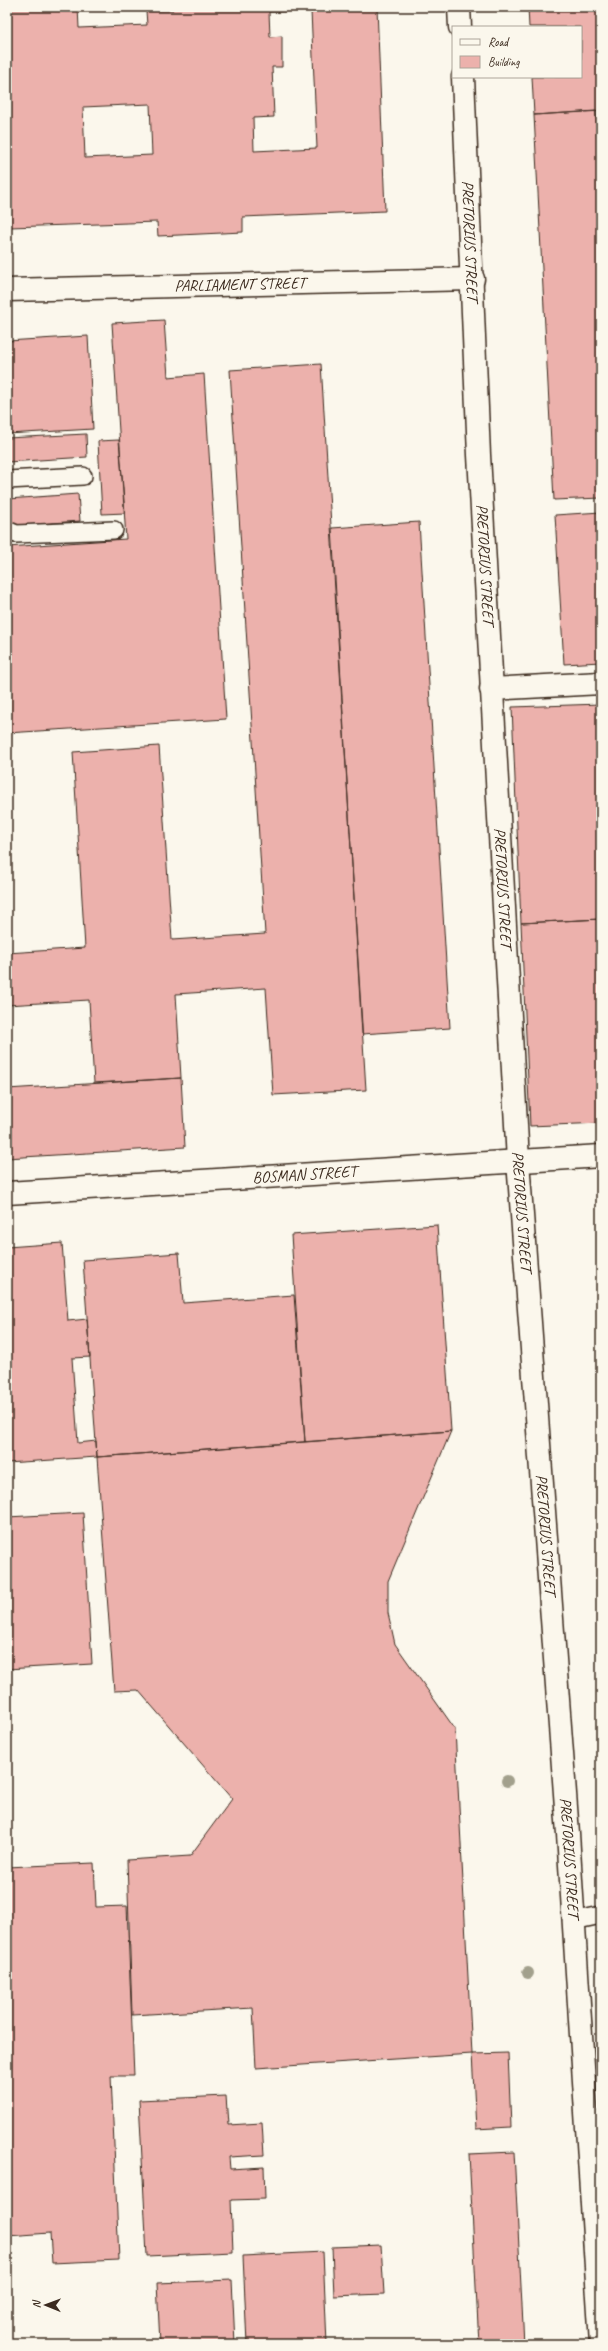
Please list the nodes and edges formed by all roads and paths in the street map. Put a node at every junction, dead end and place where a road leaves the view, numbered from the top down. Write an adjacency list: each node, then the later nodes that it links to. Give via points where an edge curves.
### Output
1 (459, 7): 2 (street)
2 (460, 26)
3 (463, 78): 4 (street, PRETORIUS STREET)
4 (473, 279): 5 (street, PARLIAMENT STREET); 11 (street, PRETORIUS STREET)
5 (7, 290)
6 (83, 476): 7 (lane)
7 (7, 480)
8 (7, 530): 9 (lane, via 16,534)
9 (114, 530)
10 (601, 683): 11 (street)
11 (491, 689): 13 (street, PRETORIUS STREET)
12 (601, 1156): 13 (street, BOSMAN STREET)
13 (518, 1161): 14 (street, BOSMAN STREET); 16 (street, PRETORIUS STREET)
14 (7, 1194)
15 (601, 1914): 16 (lane)
16 (573, 1921): 17 (street, PRETORIUS STREET)
17 (601, 2344)

